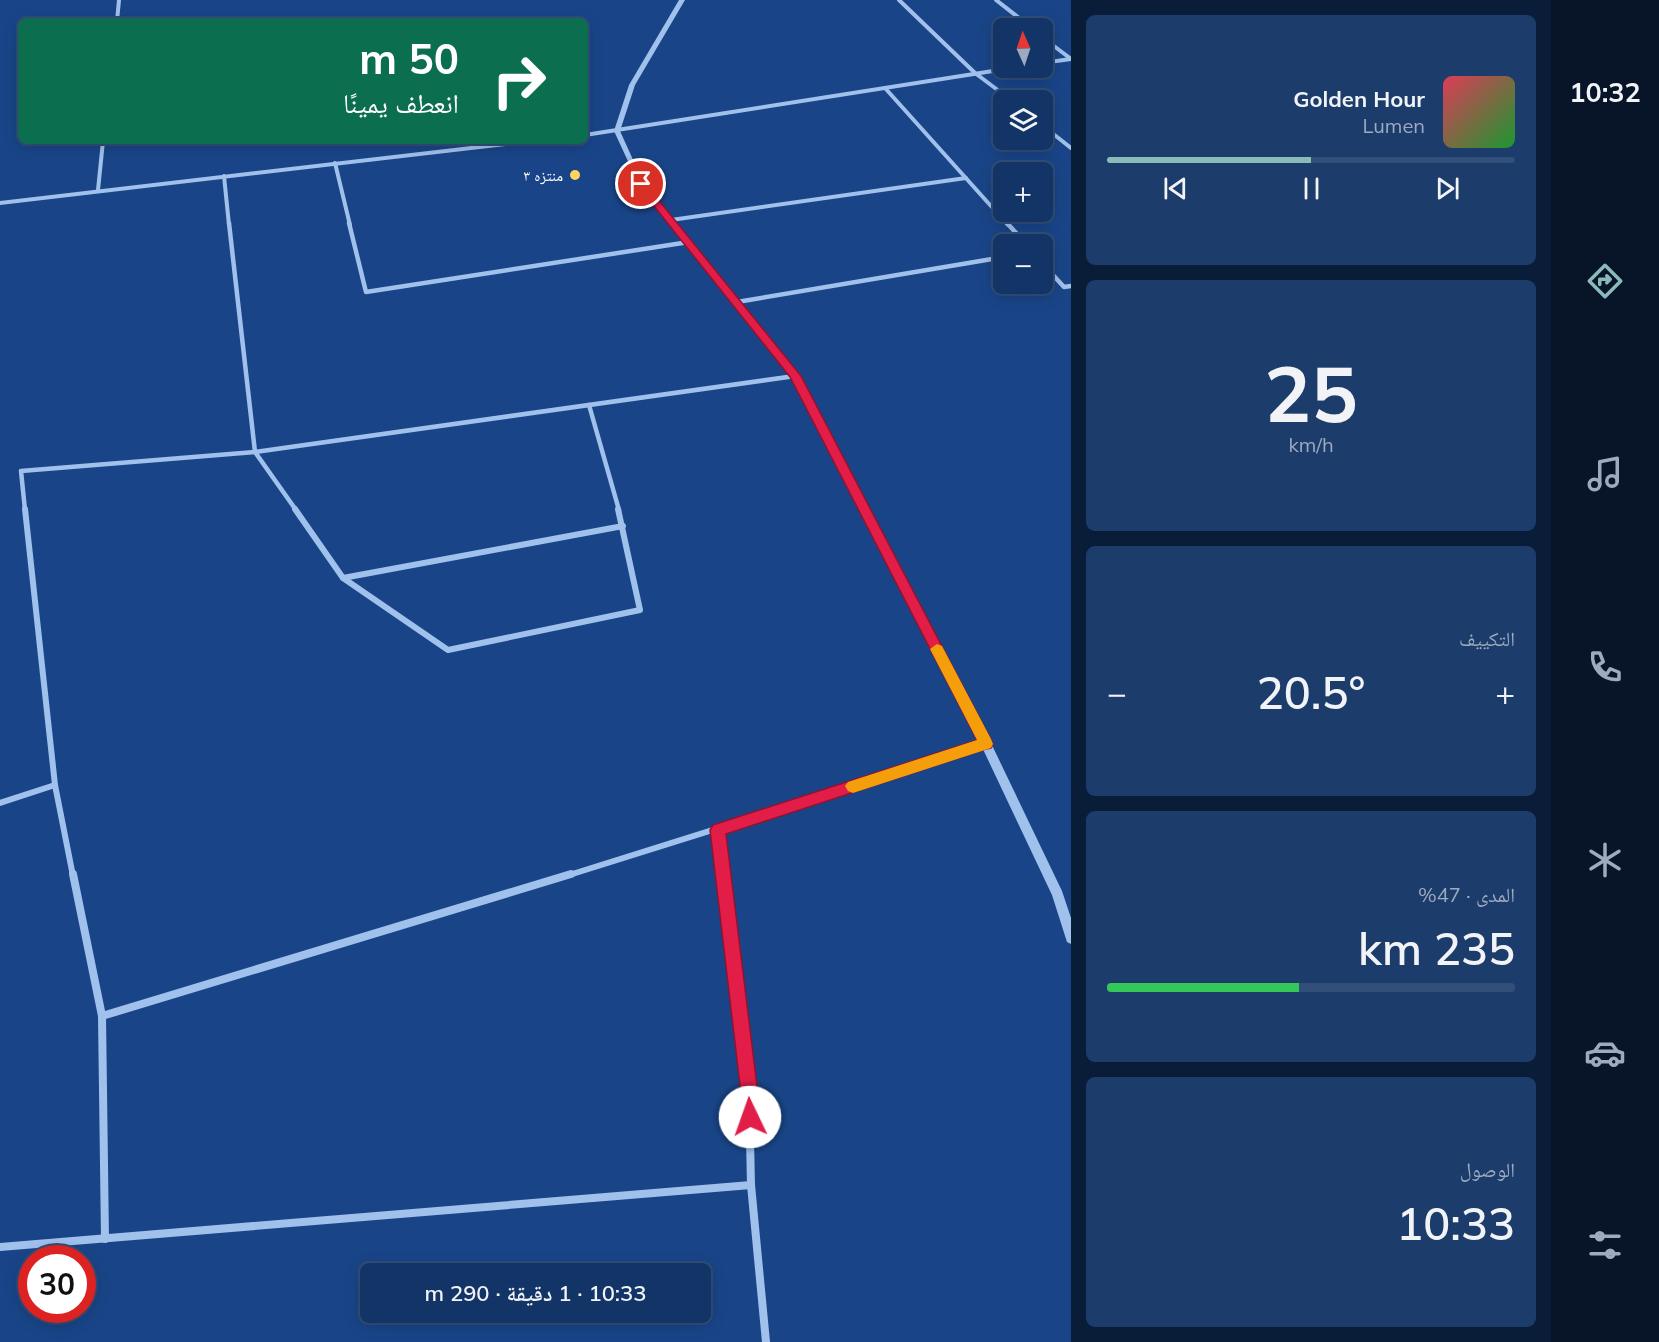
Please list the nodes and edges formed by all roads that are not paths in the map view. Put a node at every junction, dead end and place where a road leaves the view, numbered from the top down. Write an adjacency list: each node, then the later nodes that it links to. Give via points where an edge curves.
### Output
1 (119, 0): 5 (street)
2 (682, 0): 13 (street, via 632,85)
3 (899, 0): 10 (street)
4 (996, 0): 6 (street)
5 (117, 18)
6 (1019, 18)
7 (1053, 45): 8 (street, via 1071,59)
8 (1053, 61)
9 (993, 71): 10 (street)
10 (975, 73): 11 (street); 12 (street)
11 (885, 88): 13 (street); 21 (street)
12 (998, 90)
13 (617, 131): 15 (street); 24 (street, via 641,184)
14 (1053, 134): 18 (street)
15 (588, 135)
16 (103, 144): 22 (street)
17 (504, 144): 19 (street)
18 (1071, 148)
19 (334, 163): 20 (street); 26 (street, via 366,292)
20 (224, 176): 22 (street); 33 (street)
21 (966, 178): 24 (street); 25 (street)
22 (98, 190): 23 (street)
23 (0, 203)
24 (671, 220): 26 (street)
25 (1017, 234)
26 (689, 242): 30 (street)
27 (993, 259): 30 (street)
28 (1053, 275): 29 (street, via 1064,287)
29 (1071, 286)
30 (736, 302): 31 (street)
31 (795, 376): 32 (street); 36 (street)
32 (589, 405): 33 (street); 34 (street)
33 (255, 452): 35 (street); 37 (street, via 21,471)
34 (623, 526): 35 (street); 35 (street, via 640,610 448,650)
35 (343, 578)
36 (986, 744): 39 (street); 40 (street, via 1058,895)
37 (55, 785): 38 (street); 41 (street)
38 (0, 803)
39 (718, 830): 41 (street); 42 (street, via 749,1094)
40 (1071, 938)
41 (102, 1016): 43 (street)
42 (751, 1185): 43 (street); 45 (street)
43 (105, 1239): 44 (street)
44 (0, 1247)
45 (766, 1342)

